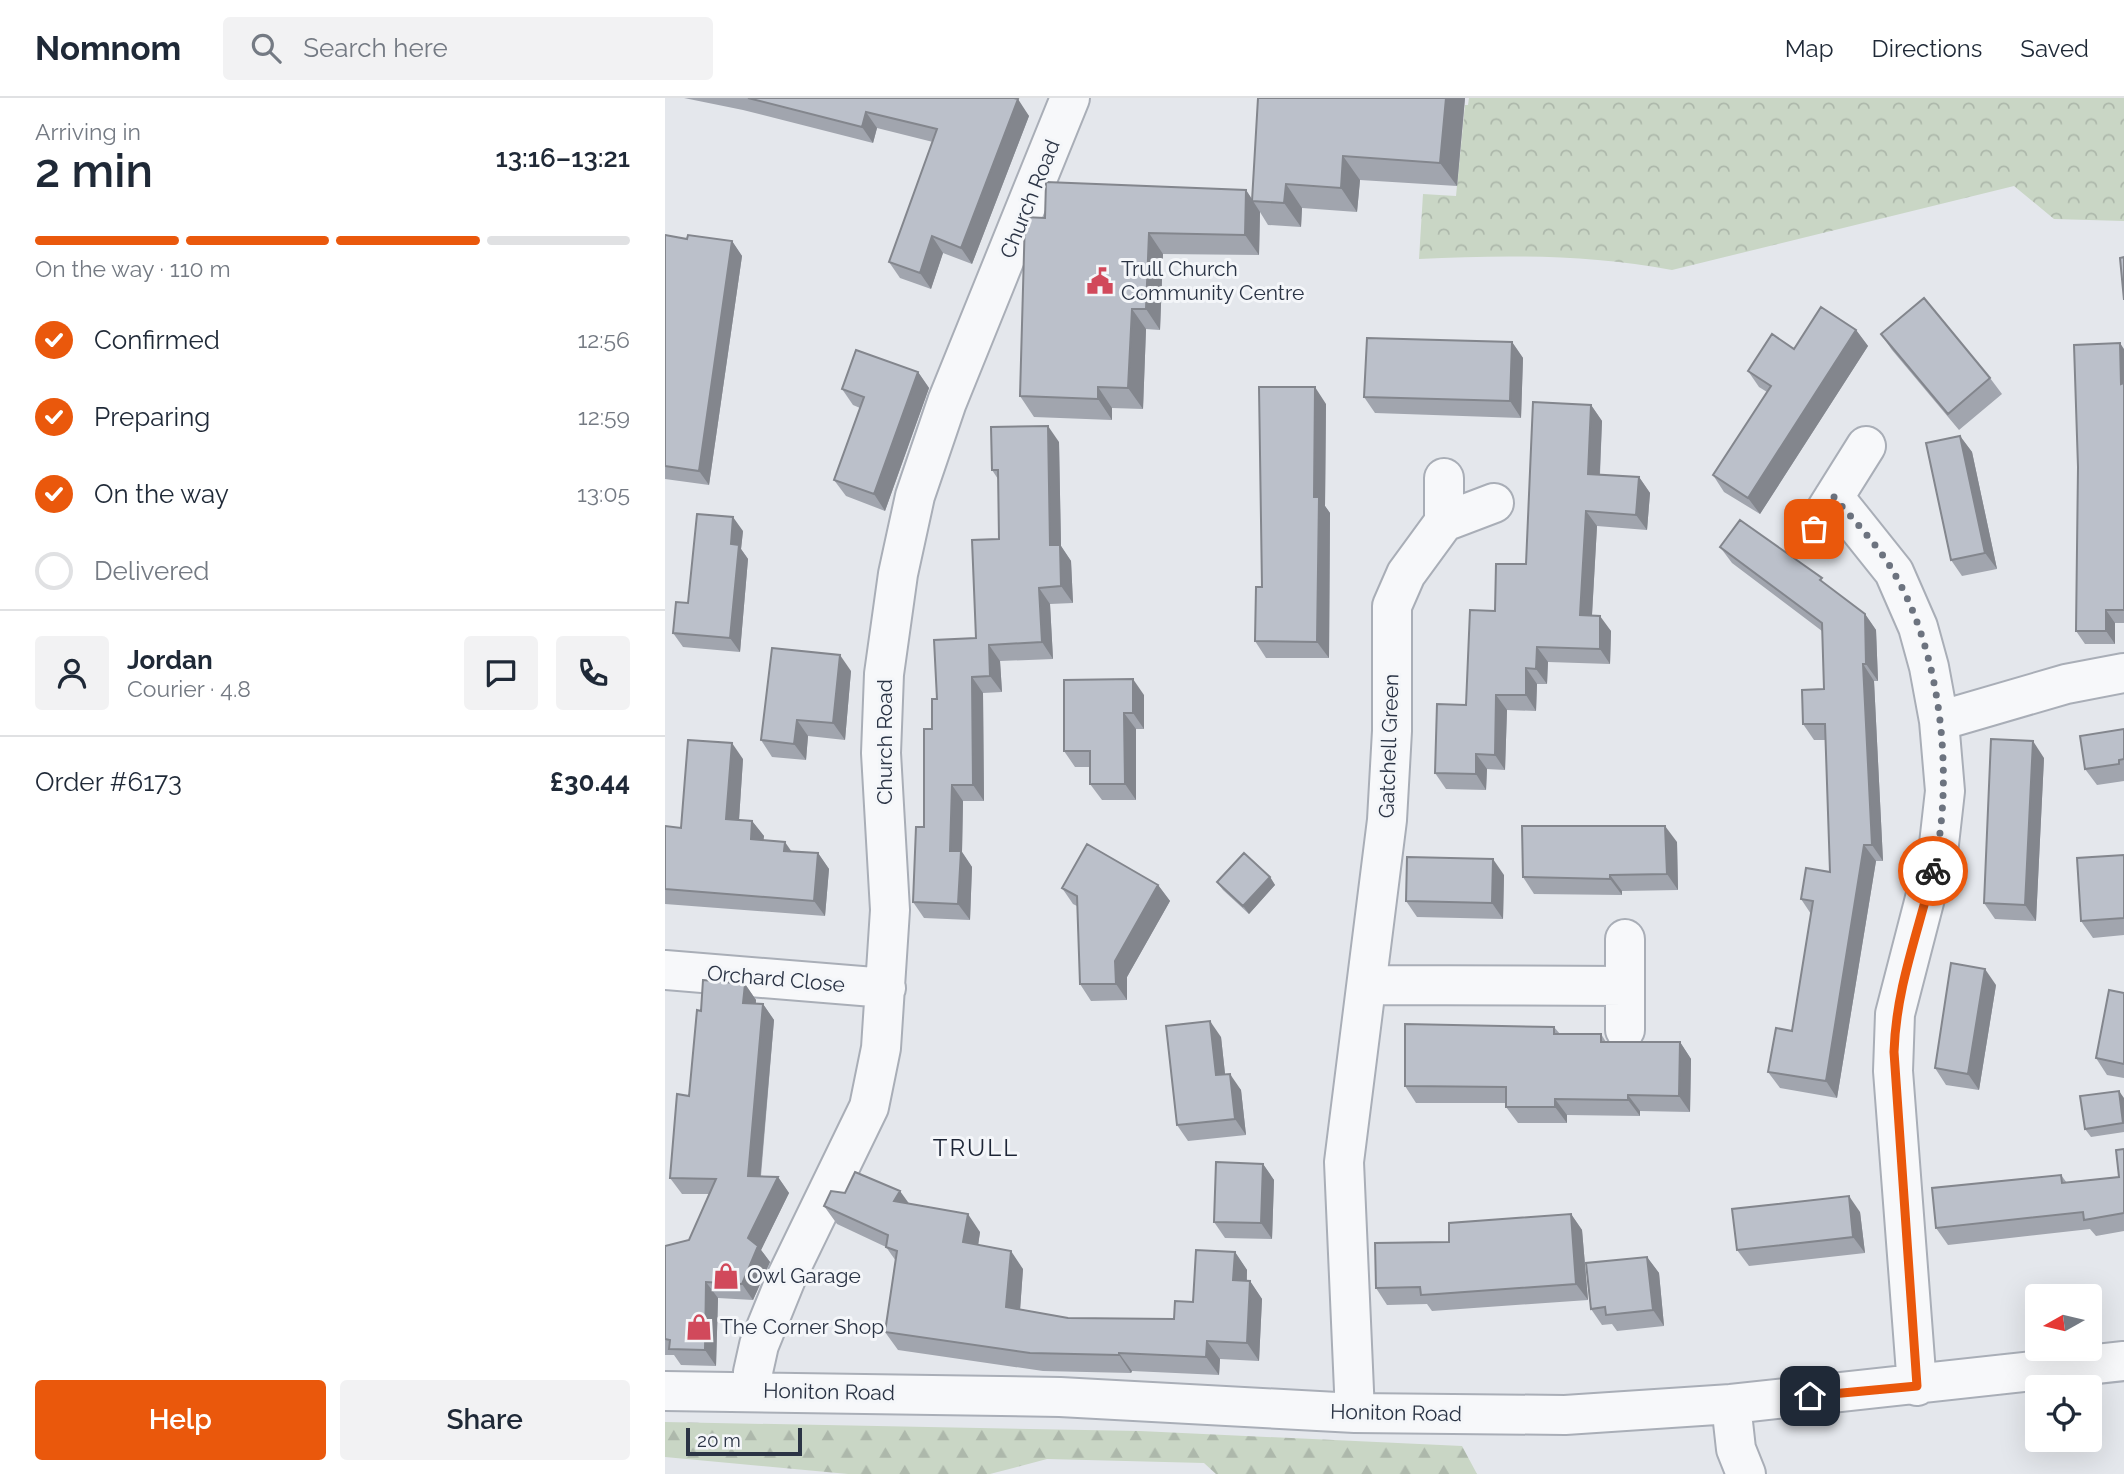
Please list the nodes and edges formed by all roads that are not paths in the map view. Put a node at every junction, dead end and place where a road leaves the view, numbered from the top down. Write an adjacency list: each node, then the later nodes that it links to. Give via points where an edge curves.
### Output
1 (1070, 98): 12 (street, Church Road, via 947,402 915,496 898,574 884,674 881,740 890,910)
2 (1866, 446): 7 (street, via 1824,513 1894,572 1918,627)
3 (1444, 478): 5 (street)
4 (1494, 503): 5 (street)
5 (1444, 522): 10 (street, Gatchell Green, via 1406,574 1392,606 1387,820)
6 (2124, 673): 7 (street, via 2055,687)
7 (1939, 721): 15 (street, via 1945,791 1939,844 1895,1014 1893,1071)
8 (1625, 939): 11 (street)
9 (665, 970): 12 (street, Orchard Close)
10 (1368, 985): 11 (street); 19 (street, Gatchell Green, via 1344,1162)
11 (1625, 986): 13 (street)
12 (886, 988): 17 (street, Church Road, via 881,1048 869,1107 787,1276 759,1345 753,1372)
13 (1625, 1030)
14 (2124, 1361): 15 (street, Honiton Road)
15 (1917, 1386): 18 (street, Honiton Road)
16 (665, 1391): 17 (street, Honiton Road)
17 (755, 1391): 19 (street, Honiton Road, via 1060,1397)
18 (1731, 1404): 19 (street, Honiton Road, via 1565,1415); 20 (street, via 1736,1449)
19 (1355, 1413)
20 (1746, 1474)

